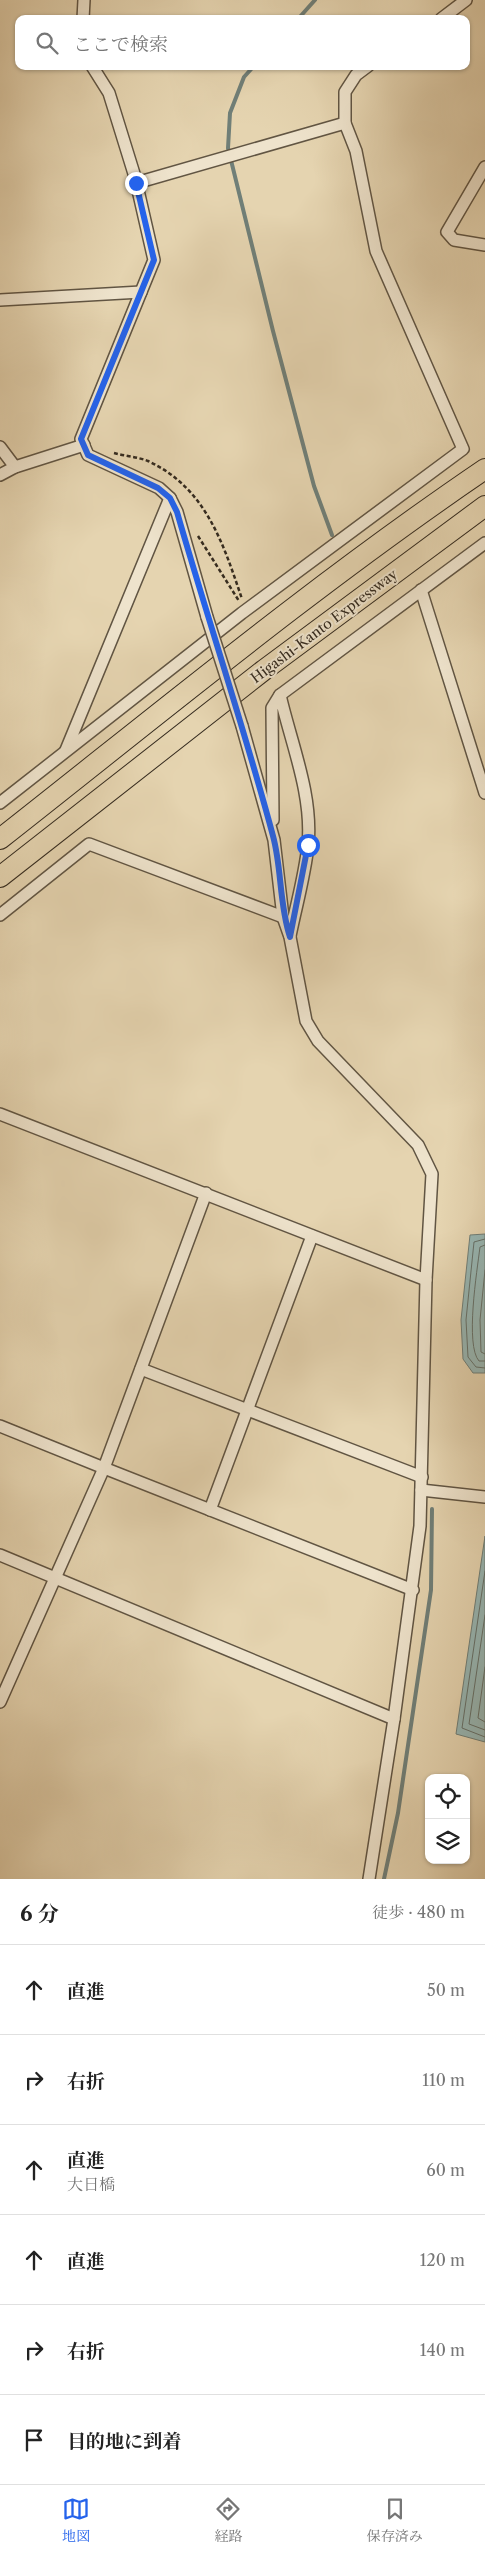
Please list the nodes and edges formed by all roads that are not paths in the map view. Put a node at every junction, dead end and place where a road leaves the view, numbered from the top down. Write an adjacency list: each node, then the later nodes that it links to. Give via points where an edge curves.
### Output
1 (84, 0): 3 (street)
2 (466, 0): 4 (street)
3 (83, 15)
4 (446, 15)
5 (95, 70): 9 (street, via 109,93)
6 (363, 70): 7 (street, via 346,92)
7 (345, 123): 9 (street); 23 (street, via 356,152 376,251 463,449 246,611)
8 (485, 167): 10 (street, via 447,232 454,240)
9 (136, 183): 11 (street, via 154,260)
10 (485, 245)
11 (141, 292): 12 (street); 13 (street, via 81,439)
12 (0, 300)
13 (84, 445): 15 (street); 18 (street, via 88,455 158,488)
14 (0, 447): 15 (street)
15 (15, 467): 17 (street)
16 (485, 469): 26 (highway, via 246,645)
17 (0, 475)
18 (170, 498): 23 (street); 27 (street, bridge, via 177,512)
19 (485, 506): 28 (highway, Higashi-Kanto Expressway, via 264,670)
20 (485, 543): 21 (street)
21 (421, 590): 22 (street); 24 (street)
22 (280, 695): 27 (street, via 272,708); 31 (street, via 293,738 307,811 308,845)
23 (65, 752): 25 (street)
24 (485, 793)
25 (0, 803)
26 (0, 839)
27 (274, 840): 30 (street)
28 (0, 877)
29 (0, 915): 30 (street, via 89,844)
30 (283, 917): 31 (street)
31 (290, 937): 35 (street, via 306,1021 318,1041 418,1145 432,1174)
32 (0, 1114): 33 (street)
33 (206, 1193): 34 (street); 36 (street)
34 (312, 1236): 35 (street); 37 (street)
35 (426, 1280): 40 (street)
36 (141, 1369): 37 (street); 39 (street)
37 (247, 1410): 40 (street); 43 (street)
38 (0, 1426): 39 (street)
39 (104, 1468): 43 (street); 45 (street)
40 (422, 1477): 41 (street)
41 (421, 1490): 42 (street); 46 (street)
42 (485, 1498)
43 (210, 1510): 46 (street)
44 (0, 1555): 45 (street)
45 (55, 1577): 47 (street); 48 (street)
46 (413, 1590): 48 (street)
47 (0, 1702)
48 (394, 1719): 49 (street)
49 (369, 1879)

